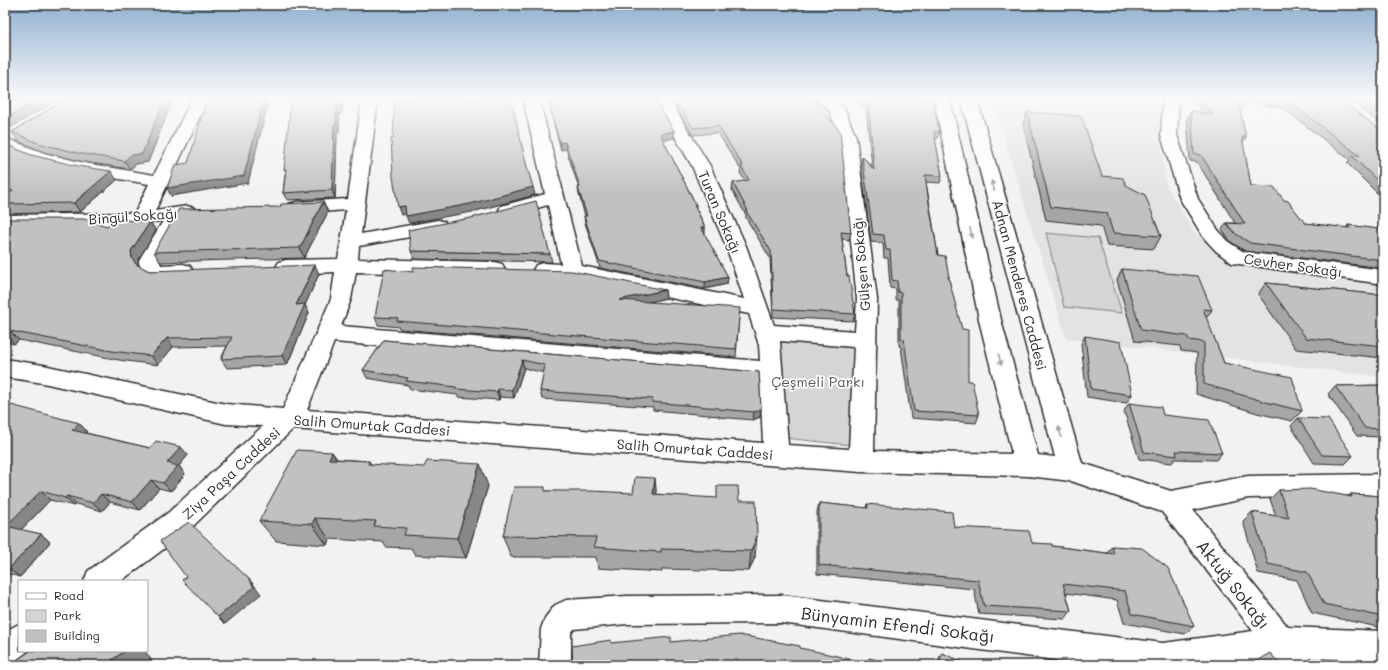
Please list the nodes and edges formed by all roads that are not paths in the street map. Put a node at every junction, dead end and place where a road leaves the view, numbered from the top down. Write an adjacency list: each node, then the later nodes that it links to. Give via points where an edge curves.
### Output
1 (185, 130): 10 (street)
2 (366, 130): 12 (street, Ziya Paşa Caddesi)
3 (539, 130): 11 (street)
4 (680, 130): 26 (street, Turan Sokağı, via 701,166 736,246)
5 (845, 130): 29 (street, Gülşen Sokağı, via 867,299)
6 (949, 130): 35 (street, one-way to 35, via 991,324)
7 (978, 130): 36 (street, Adnan Menderes Caddesi, one-way to 7)
8 (1169, 130): 25 (street, Cevher Sokağı, via 1189,199 1211,234 1223,247 1239,258)
9 (5, 143): 10 (street, via 38,157)
10 (160, 181): 17 (street)
11 (555, 197): 16 (street); 24 (street)
12 (356, 204): 13 (street); 20 (street, Ziya Paşa Caddesi)
13 (278, 209)
14 (201, 212): 15 (street, Bingül Sokağı)
15 (178, 213): 17 (street, Bingül Sokağı); 23 (street, via 149,260 149,267 156,272)
16 (488, 215)
17 (142, 218): 18 (street, Bingül Sokağı)
18 (5, 221)
19 (458, 222): 20 (street)
20 (350, 242): 21 (street, Ziya Paşa Caddesi)
21 (347, 265): 22 (street); 24 (street); 28 (street, Ziya Paşa Caddesi, via 341,299)
22 (268, 268)
23 (204, 270)
24 (573, 271): 26 (street)
25 (1383, 277)
26 (758, 309): 27 (street, Turan Sokağı)
27 (765, 332): 29 (street); 31 (street, Turan Sokağı, via 770,345)
28 (327, 333): 31 (street); 32 (street, Ziya Paşa Caddesi, via 293,414)
29 (865, 340): 34 (street, Gülşen Sokağı)
30 (5, 368): 32 (street, Salih Omurtak Caddesi, via 226,414)
31 (771, 371): 33 (street, Turan Sokağı)
32 (289, 418): 33 (street, Salih Omurtak Caddesi); 39 (street, Ziya Paşa Caddesi, via 179,521)
33 (776, 455): 34 (street, Salih Omurtak Caddesi)
34 (862, 461): 35 (street, Salih Omurtak Caddesi)
35 (1028, 465): 36 (street, Salih Omurtak Caddesi)
36 (1071, 470): 38 (street, Salih Omurtak Caddesi)
37 (1383, 485): 38 (street, via 1248,487)
38 (1171, 503): 43 (street, Aktuğ Sokağı)
39 (99, 580)
40 (18, 640): 42 (street)
41 (1383, 646): 43 (street, Bünyamin Efendi Sokağı)
42 (5, 649)
43 (1288, 654): 44 (street, Bünyamin Efendi Sokağı, via 1163,659 781,609 627,610 566,615 556,629)
44 (555, 665)

